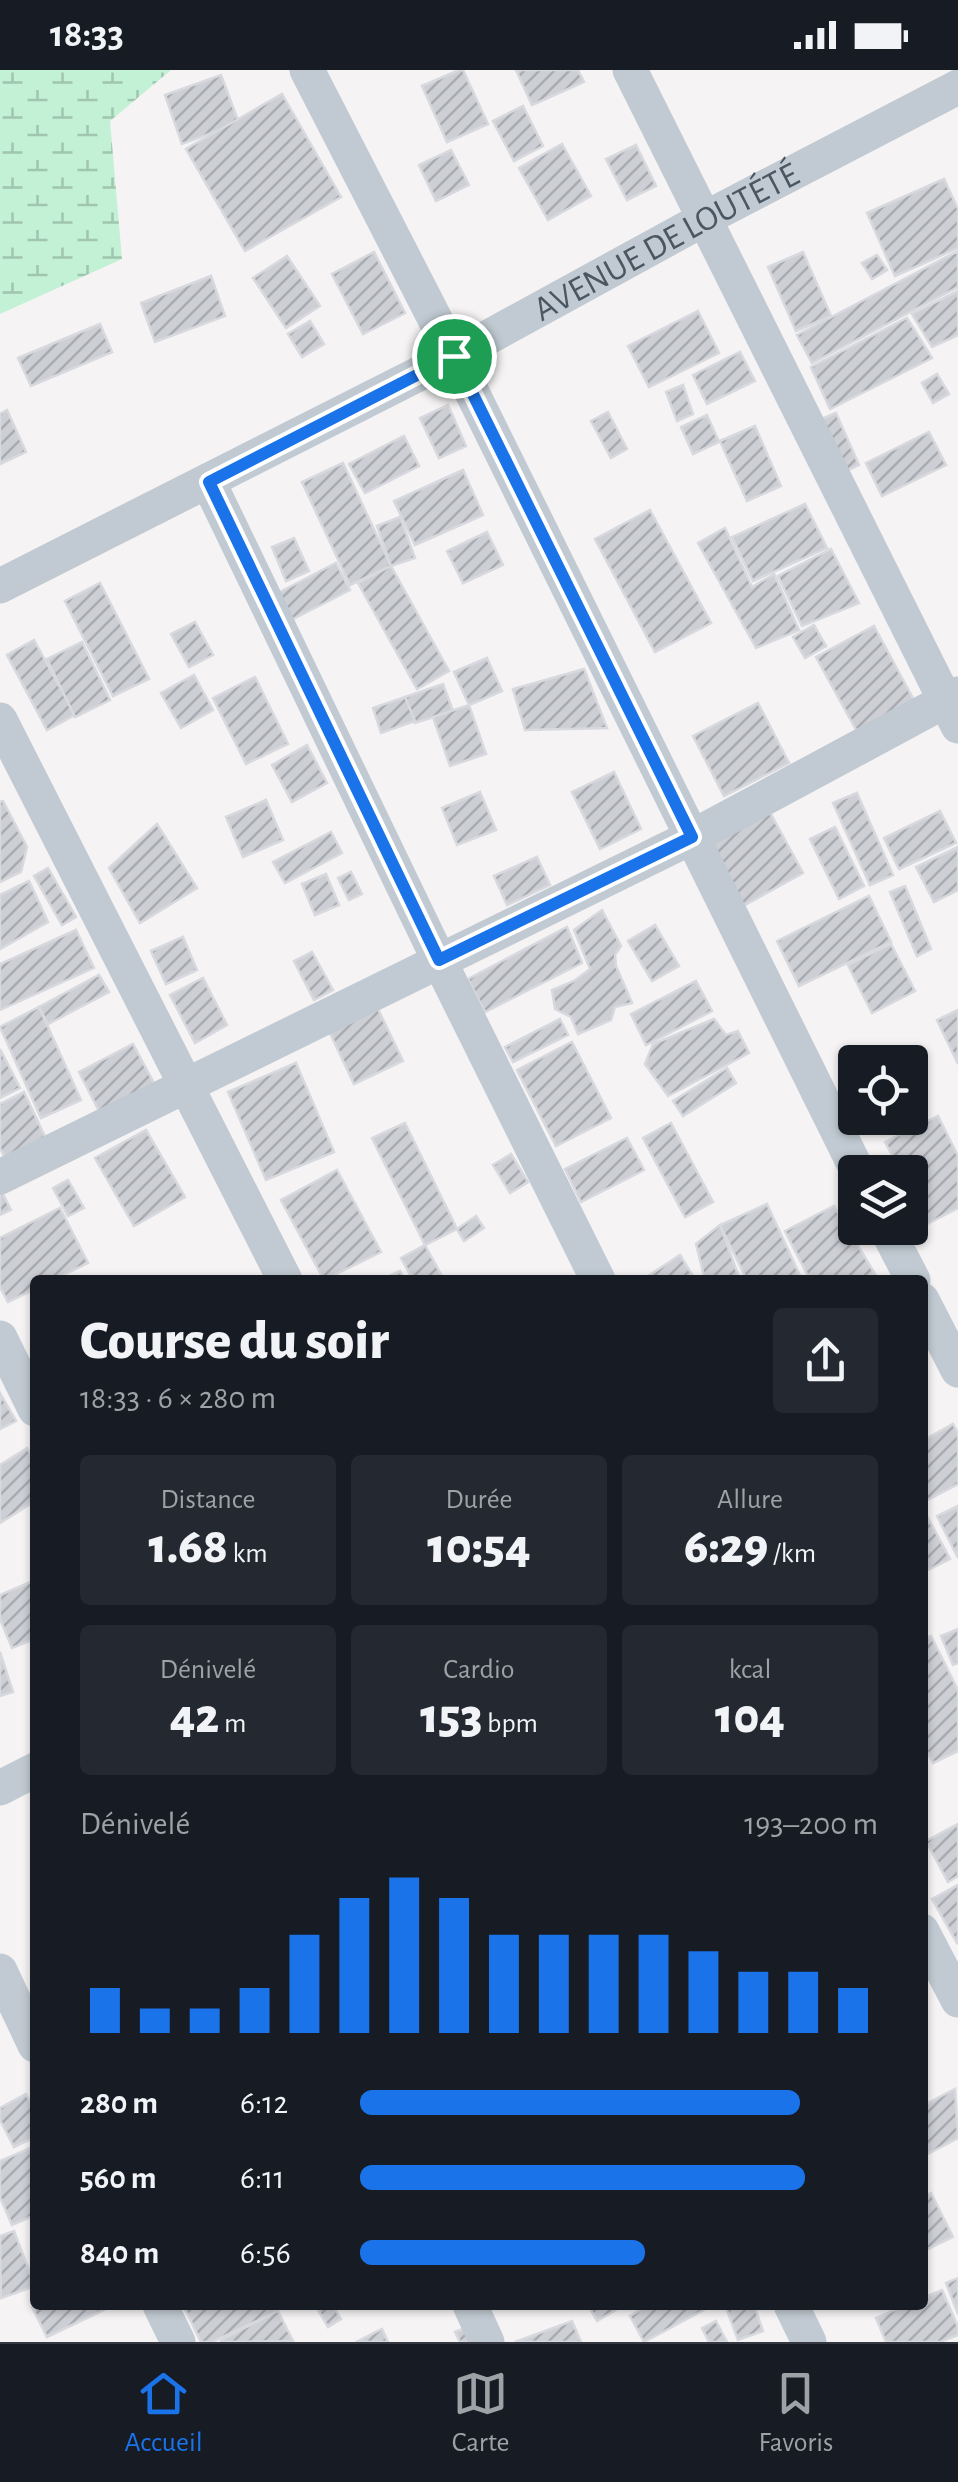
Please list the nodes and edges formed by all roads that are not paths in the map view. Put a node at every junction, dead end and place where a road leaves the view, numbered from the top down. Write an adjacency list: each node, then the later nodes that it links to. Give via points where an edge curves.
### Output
1 (307, 70): 6 (street)
2 (630, 70): 5 (street)
3 (952, 70): 4 (street)
4 (958, 85): 5 (street, AVENUE DE LOUTÉTÉ)
5 (704, 219): 6 (street, AVENUE DE LOUTÉTÉ); 9 (street)
6 (454, 356): 7 (street, AVENUE DE LOUTÉTÉ); 11 (street)
7 (209, 482): 8 (street, AVENUE DE LOUTÉTÉ); 12 (street)
8 (0, 586)
9 (954, 707): 11 (street)
10 (0, 720): 13 (street)
11 (692, 837): 12 (street); 14 (street)
12 (439, 960): 13 (street); 18 (street)
13 (186, 1085): 15 (street); 17 (street)
14 (850, 1155)
15 (0, 1177)
16 (896, 1245): 19 (street)
17 (282, 1275)
18 (596, 1275)
19 (914, 1275)
20 (929, 1299): 22 (street)
21 (0, 1338): 23 (street)
22 (958, 1370)
23 (30, 1399)
24 (30, 1773): 25 (street)
25 (0, 1788)
26 (928, 1942): 28 (street)
27 (0, 1971): 29 (street)
28 (958, 2000)
29 (30, 2034)
30 (162, 2310): 33 (street)
31 (472, 2310): 34 (street)
32 (793, 2310): 35 (street)
33 (178, 2342)
34 (487, 2342)
35 (809, 2342)

